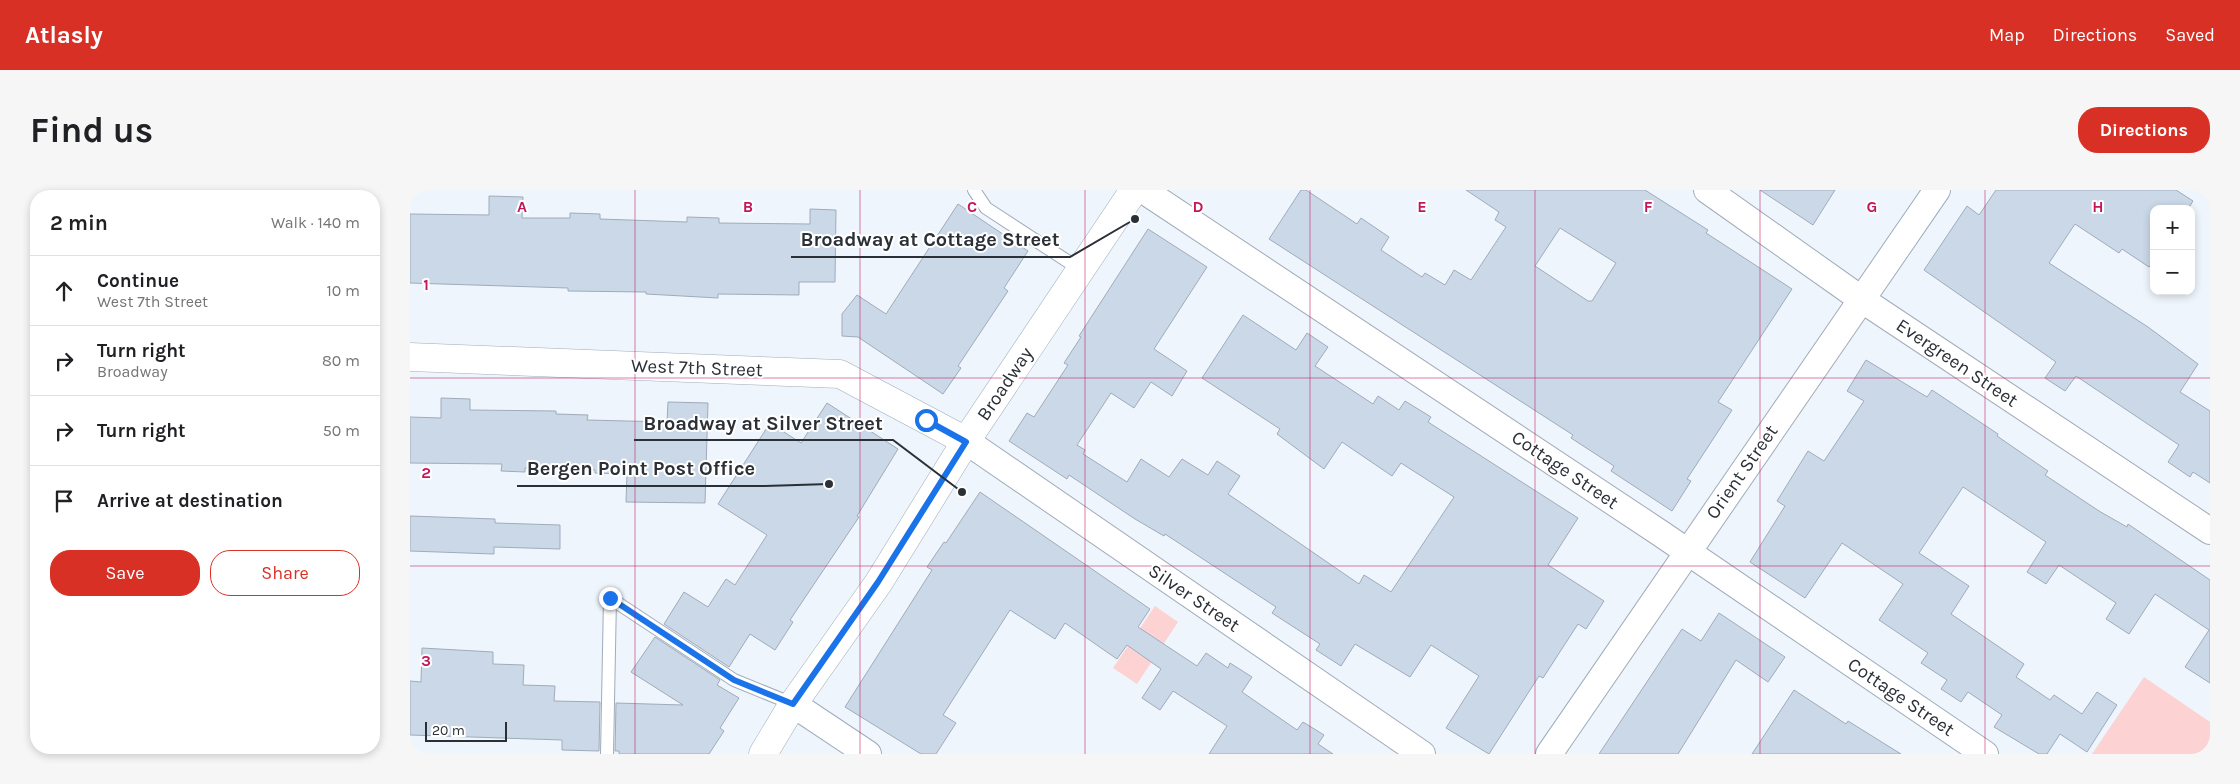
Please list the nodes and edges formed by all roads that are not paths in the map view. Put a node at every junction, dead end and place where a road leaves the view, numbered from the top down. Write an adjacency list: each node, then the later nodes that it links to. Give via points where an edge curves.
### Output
1 (974, 190): 6 (lane, via 986,208)
2 (1134, 190): 6 (street, Broadway)
3 (1143, 190): 11 (street, Cottage Street)
4 (1707, 190): 7 (street, Evergreen Street)
5 (1937, 190): 7 (street, Orient Street)
6 (1081, 270): 9 (street, Broadway)
7 (1861, 299): 10 (street, Evergreen Street); 11 (street, Orient Street)
8 (410, 357): 9 (street, West 7th Street, via 840,374)
9 (966, 442): 12 (street, Broadway, via 878,582); 16 (street, Silver Street)
10 (2210, 531)
11 (1687, 552): 17 (street, Orient Street); 18 (street, Cottage Street)
12 (793, 704): 13 (lane, via 734,680 610,598); 14 (street, Broadway); 15 (street)
13 (607, 754)
14 (762, 754)
15 (868, 754)
16 (1422, 754)
17 (1549, 754)
18 (1985, 754)

